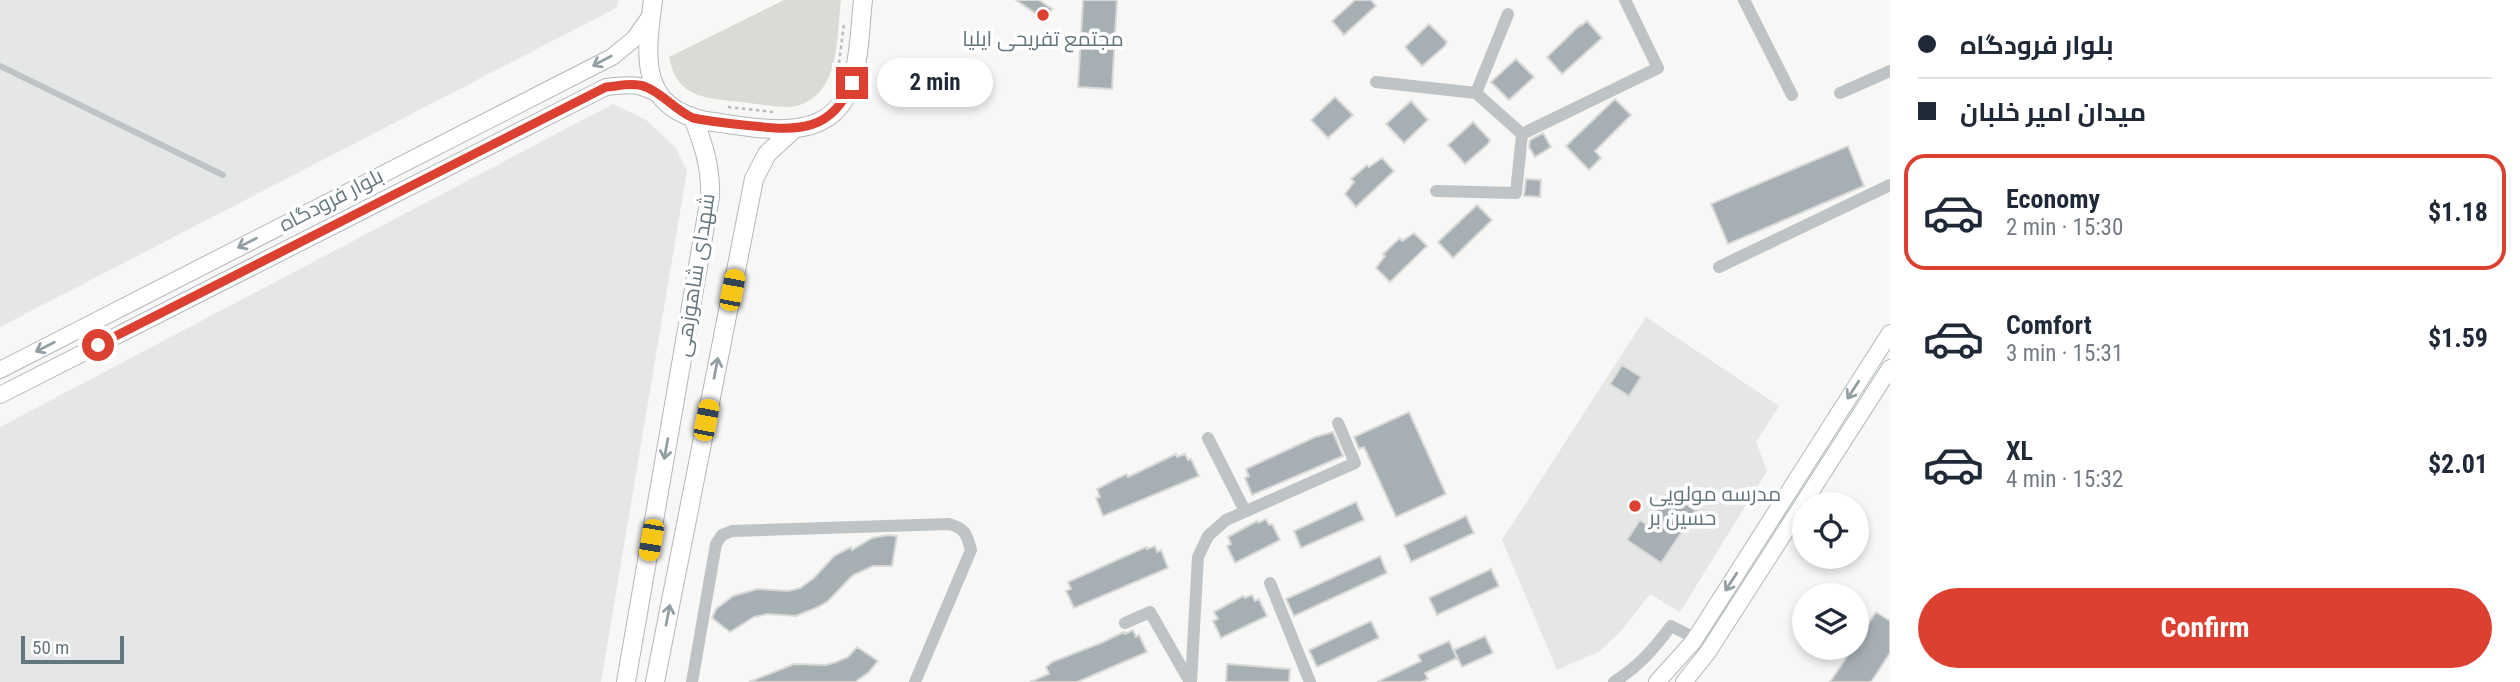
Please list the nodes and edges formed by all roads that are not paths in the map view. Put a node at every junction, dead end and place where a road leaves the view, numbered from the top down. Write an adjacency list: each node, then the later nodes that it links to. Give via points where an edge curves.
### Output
1 (1625, 0): 15 (street, via 1658,68)
2 (1744, 0): 11 (street)
3 (864, 1): 14 (main road, via 855,71 847,95 830,115)
4 (652, 8): 12 (main road, via 647,60); 22 (main road, بلوار فرودگاه, one-way to 22, via 634,39 612,57)
5 (1508, 14): 9 (street)
6 (0, 66): 16 (lane)
7 (1890, 71): 10 (street)
8 (1376, 82): 9 (street)
9 (1476, 93): 15 (street)
10 (1840, 93)
11 (1792, 95)
12 (661, 96): 13 (main road); 23 (main road, بلوار فرودگاه, via 645,86 606,87)
13 (693, 118): 14 (main road); 34 (main road, شهدای شاهوزهی, one-way to 34, via 707,157 710,197)
14 (793, 130): 35 (main road, شهدای شاهوزهی, one-way to 14, via 754,179 767,154)
15 (1522, 134): 18 (street, via 1516,193)
16 (223, 175)
17 (1890, 185): 19 (street)
18 (1436, 191)
19 (1719, 267)
20 (1890, 333): 26 (main road, one-way to 26)
21 (1890, 368): 27 (main road)
22 (0, 370)
23 (0, 395)
24 (1338, 423): 28 (street, via 1355,463)
25 (1208, 438): 28 (street)
26 (1808, 461): 27 (main road); 31 (main road, one-way to 31)
27 (1824, 471): 32 (main road)
28 (1245, 511): 38 (street, via 1208,536 1198,557)
29 (1270, 583): 39 (street)
30 (1125, 623): 38 (street, via 1150,612)
31 (1695, 638): 32 (main road, via 1700,648); 33 (main road); 40 (street, via 1671,626 1649,655)
32 (1710, 649): 42 (main road)
33 (1670, 670): 41 (main road); 42 (main road)
34 (626, 682)
35 (655, 682)
36 (692, 682): 37 (street, via 716,544 722,535 733,531 961,527 971,550)
37 (915, 682)
38 (1191, 682)
39 (1310, 682)
40 (1614, 682)
41 (1657, 682)
42 (1684, 682)

